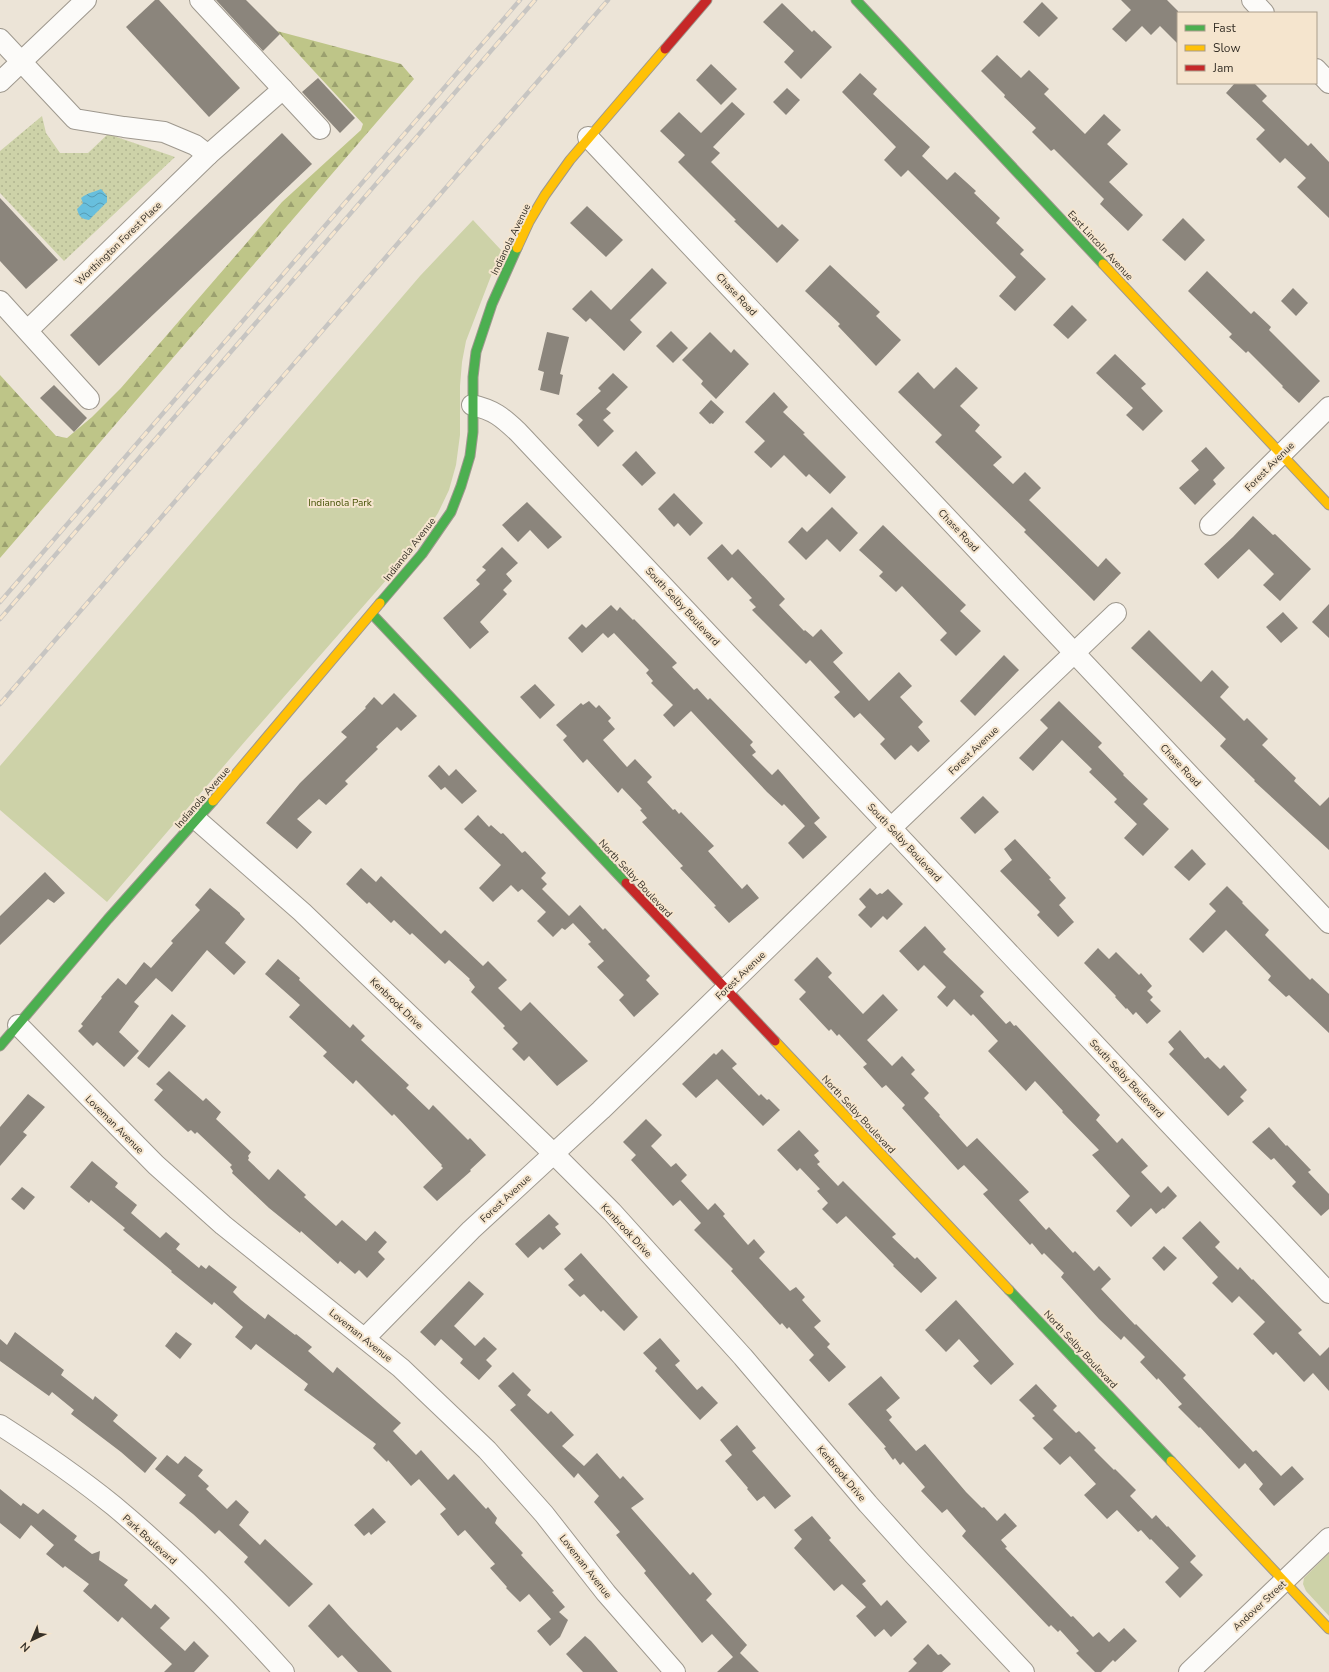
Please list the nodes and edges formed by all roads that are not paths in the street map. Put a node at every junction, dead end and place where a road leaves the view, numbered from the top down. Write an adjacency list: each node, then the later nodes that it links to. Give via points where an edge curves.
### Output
1 (86, 0): 8 (street)
2 (200, 0): 12 (street)
3 (707, 0): 14 (street, Indianola Avenue)
4 (856, 0): 21 (street, East Lincoln Avenue)
5 (1252, 0): 6 (street)
6 (1263, 12)
7 (0, 39): 8 (street)
8 (21, 62): 10 (street); 15 (street, via 75,119 164,132 195,145)
9 (1317, 70): 11 (street)
10 (0, 82)
11 (1329, 82)
12 (283, 89): 13 (street); 15 (street, Worthington Forest Place)
13 (320, 128)
14 (588, 137): 19 (street, Indianola Avenue, via 545,195 506,270 476,352); 26 (street, Chase Road)
15 (208, 156): 17 (street, Worthington Forest Place)
16 (0, 301): 17 (street)
17 (28, 330): 18 (street)
18 (89, 399)
19 (472, 405): 25 (street, Indianola Avenue, via 473,432 470,456 451,512 422,554); 28 (street, South Selby Boulevard, via 487,408 500,415 518,432)
20 (1329, 407): 21 (street, Forest Avenue)
21 (1281, 454): 22 (street, East Lincoln Avenue); 23 (street, Forest Avenue)
22 (1329, 505)
23 (1210, 525)
24 (1116, 613): 26 (street, Forest Avenue)
25 (372, 614): 27 (street, Indianola Avenue); 30 (street, North Selby Boulevard)
26 (1075, 652): 28 (street, Forest Avenue); 29 (street, Chase Road)
27 (197, 820): 31 (street, Indianola Avenue); 33 (street, Kenbrook Drive, via 302,912)
28 (891, 828): 30 (street, Forest Avenue); 34 (street, South Selby Boulevard)
29 (1329, 923)
30 (725, 989): 33 (street, Forest Avenue); 38 (street, North Selby Boulevard)
31 (18, 1025): 32 (street, Indianola Avenue); 35 (street, Loveman Avenue, via 101,1110 223,1226)
32 (0, 1046)
33 (554, 1154): 35 (street, Forest Avenue, via 471,1230); 42 (street, Kenbrook Drive, via 617,1218 743,1357 883,1521)
34 (1329, 1293)
35 (365, 1338): 41 (street, Loveman Avenue, via 401,1368 486,1450 544,1514 606,1593)
36 (0, 1425): 40 (street, Park Boulevard, via 53,1460 114,1506 235,1618)
37 (1329, 1538): 38 (street, Andover Street)
38 (1285, 1581): 39 (street, North Selby Boulevard); 43 (street, Andover Street)
39 (1329, 1629)
40 (284, 1672)
41 (675, 1672)
42 (1024, 1672)
43 (1188, 1672)

